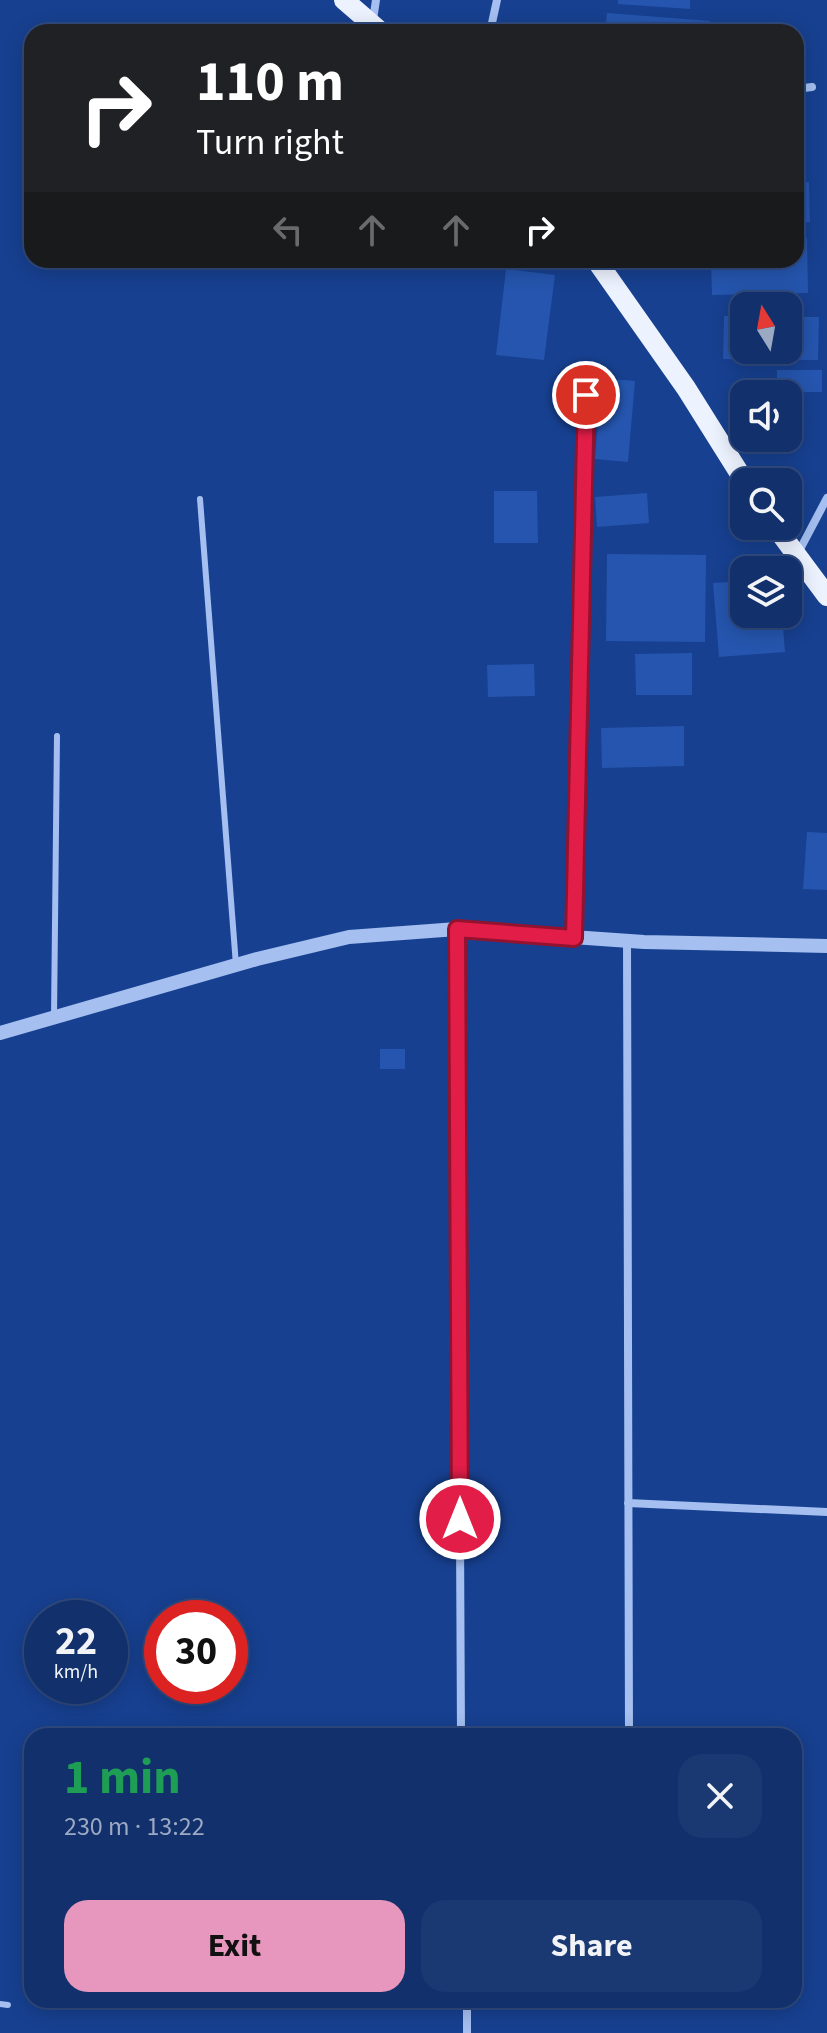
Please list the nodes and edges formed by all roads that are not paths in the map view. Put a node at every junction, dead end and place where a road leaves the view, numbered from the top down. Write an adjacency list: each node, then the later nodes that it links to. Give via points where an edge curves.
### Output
1 (344, 0): 4 (main road)
2 (376, 0): 5 (street)
3 (497, 0): 6 (street)
4 (371, 24)
5 (376, 24)
6 (492, 24)
7 (812, 87): 8 (street)
8 (804, 88)
9 (602, 268): 11 (main road)
10 (586, 395): 20 (street)
11 (736, 468)
12 (827, 498): 15 (street)
13 (200, 499): 23 (lane)
14 (785, 540): 15 (main road)
15 (797, 556)
16 (802, 563): 17 (main road)
17 (827, 596)
18 (57, 736): 24 (lane)
19 (457, 929): 20 (street); 23 (street, via 349,937); 28 (street)
20 (574, 938): 21 (street)
21 (627, 940): 22 (street); 26 (street)
22 (827, 946)
23 (236, 965): 24 (street)
24 (54, 1018): 25 (street)
25 (0, 1033)
26 (628, 1503): 27 (street); 29 (street)
27 (827, 1512)
28 (461, 1728)
29 (629, 1728)
30 (0, 2004): 31 (lane)
31 (8, 2005)
32 (467, 2008): 33 (street)
33 (467, 2033)

